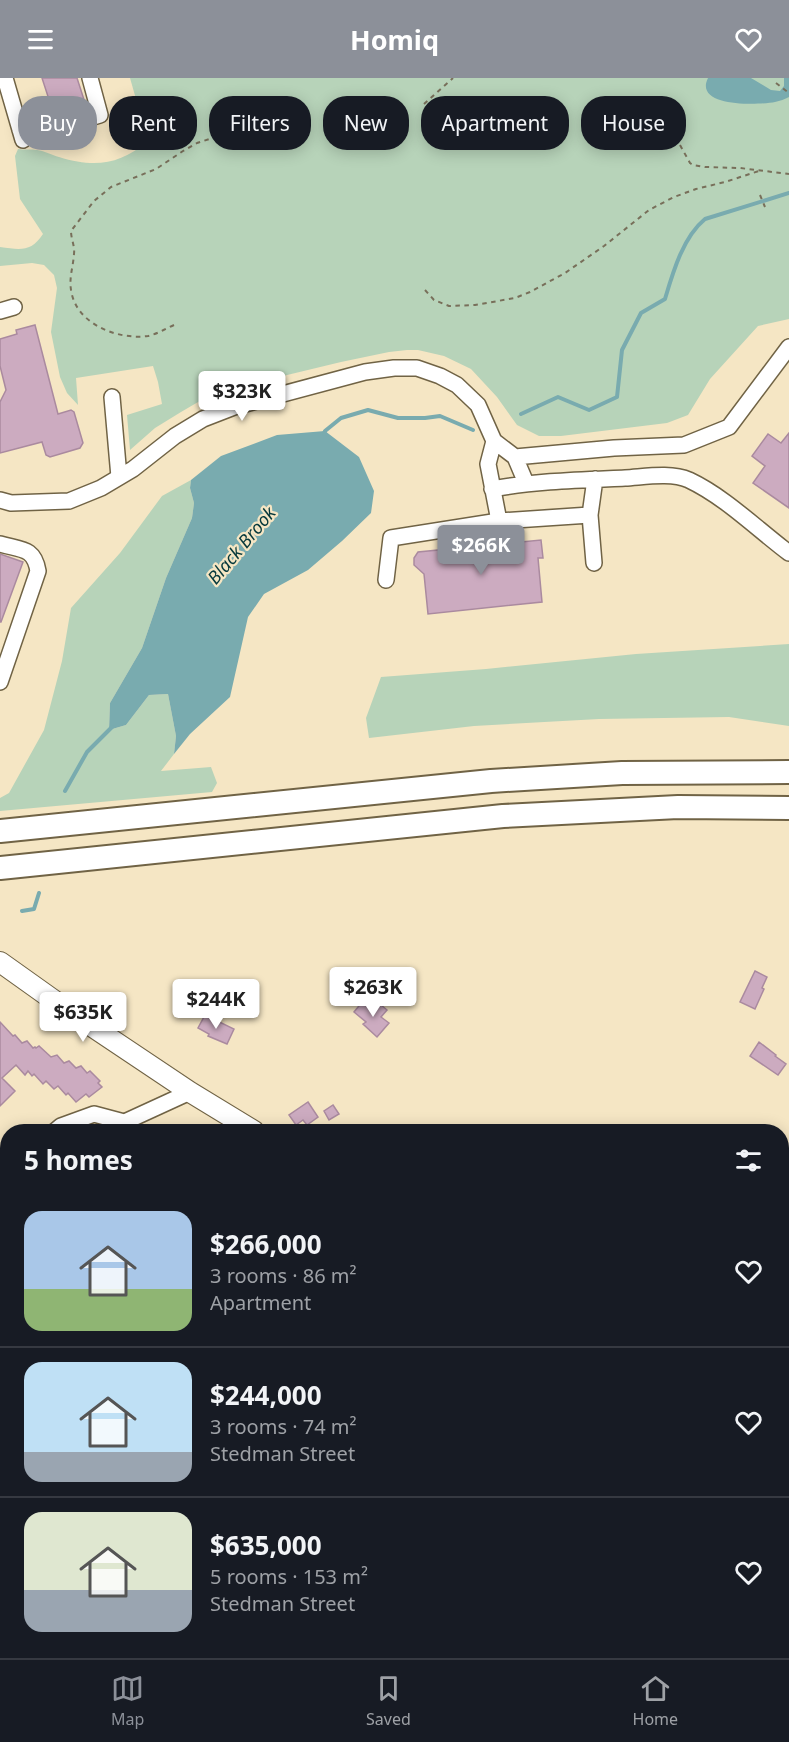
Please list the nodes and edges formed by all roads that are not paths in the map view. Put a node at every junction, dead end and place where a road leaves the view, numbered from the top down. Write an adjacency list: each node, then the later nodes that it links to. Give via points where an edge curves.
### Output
1 (5, 78): 2 (street, via 22,135 47,123 60,128 100,115)
2 (90, 78)
3 (789, 347): 6 (street, via 729,427 684,445)
4 (112, 397): 7 (street)
5 (494, 441): 6 (street); 7 (street, via 478,405 457,386 417,368 394,368 365,372 203,419); 10 (street, via 488,464)
6 (515, 457): 9 (street)
7 (119, 477): 11 (street, via 69,501)
8 (595, 479): 9 (street); 12 (street); 15 (street, via 686,479 710,492)
9 (526, 483): 10 (street)
10 (492, 489): 13 (street)
11 (0, 500)
12 (590, 515): 13 (street); 16 (street)
13 (499, 521): 17 (street, via 391,538)
14 (0, 544): 18 (street, via 30,553 36,559 38,572)
15 (789, 553)
16 (594, 563)
17 (386, 580)
18 (0, 682)
19 (789, 772): 21 (highway, via 622,773 491,781)
20 (789, 808): 22 (highway, via 678,807 514,815)
21 (0, 831)
22 (0, 868)
23 (0, 962): 24 (main road)
24 (190, 1092): 25 (street); 28 (main road)
25 (124, 1122): 26 (street, via 94,1114); 27 (street)
26 (66, 1124)
27 (120, 1124)
28 (243, 1124)

